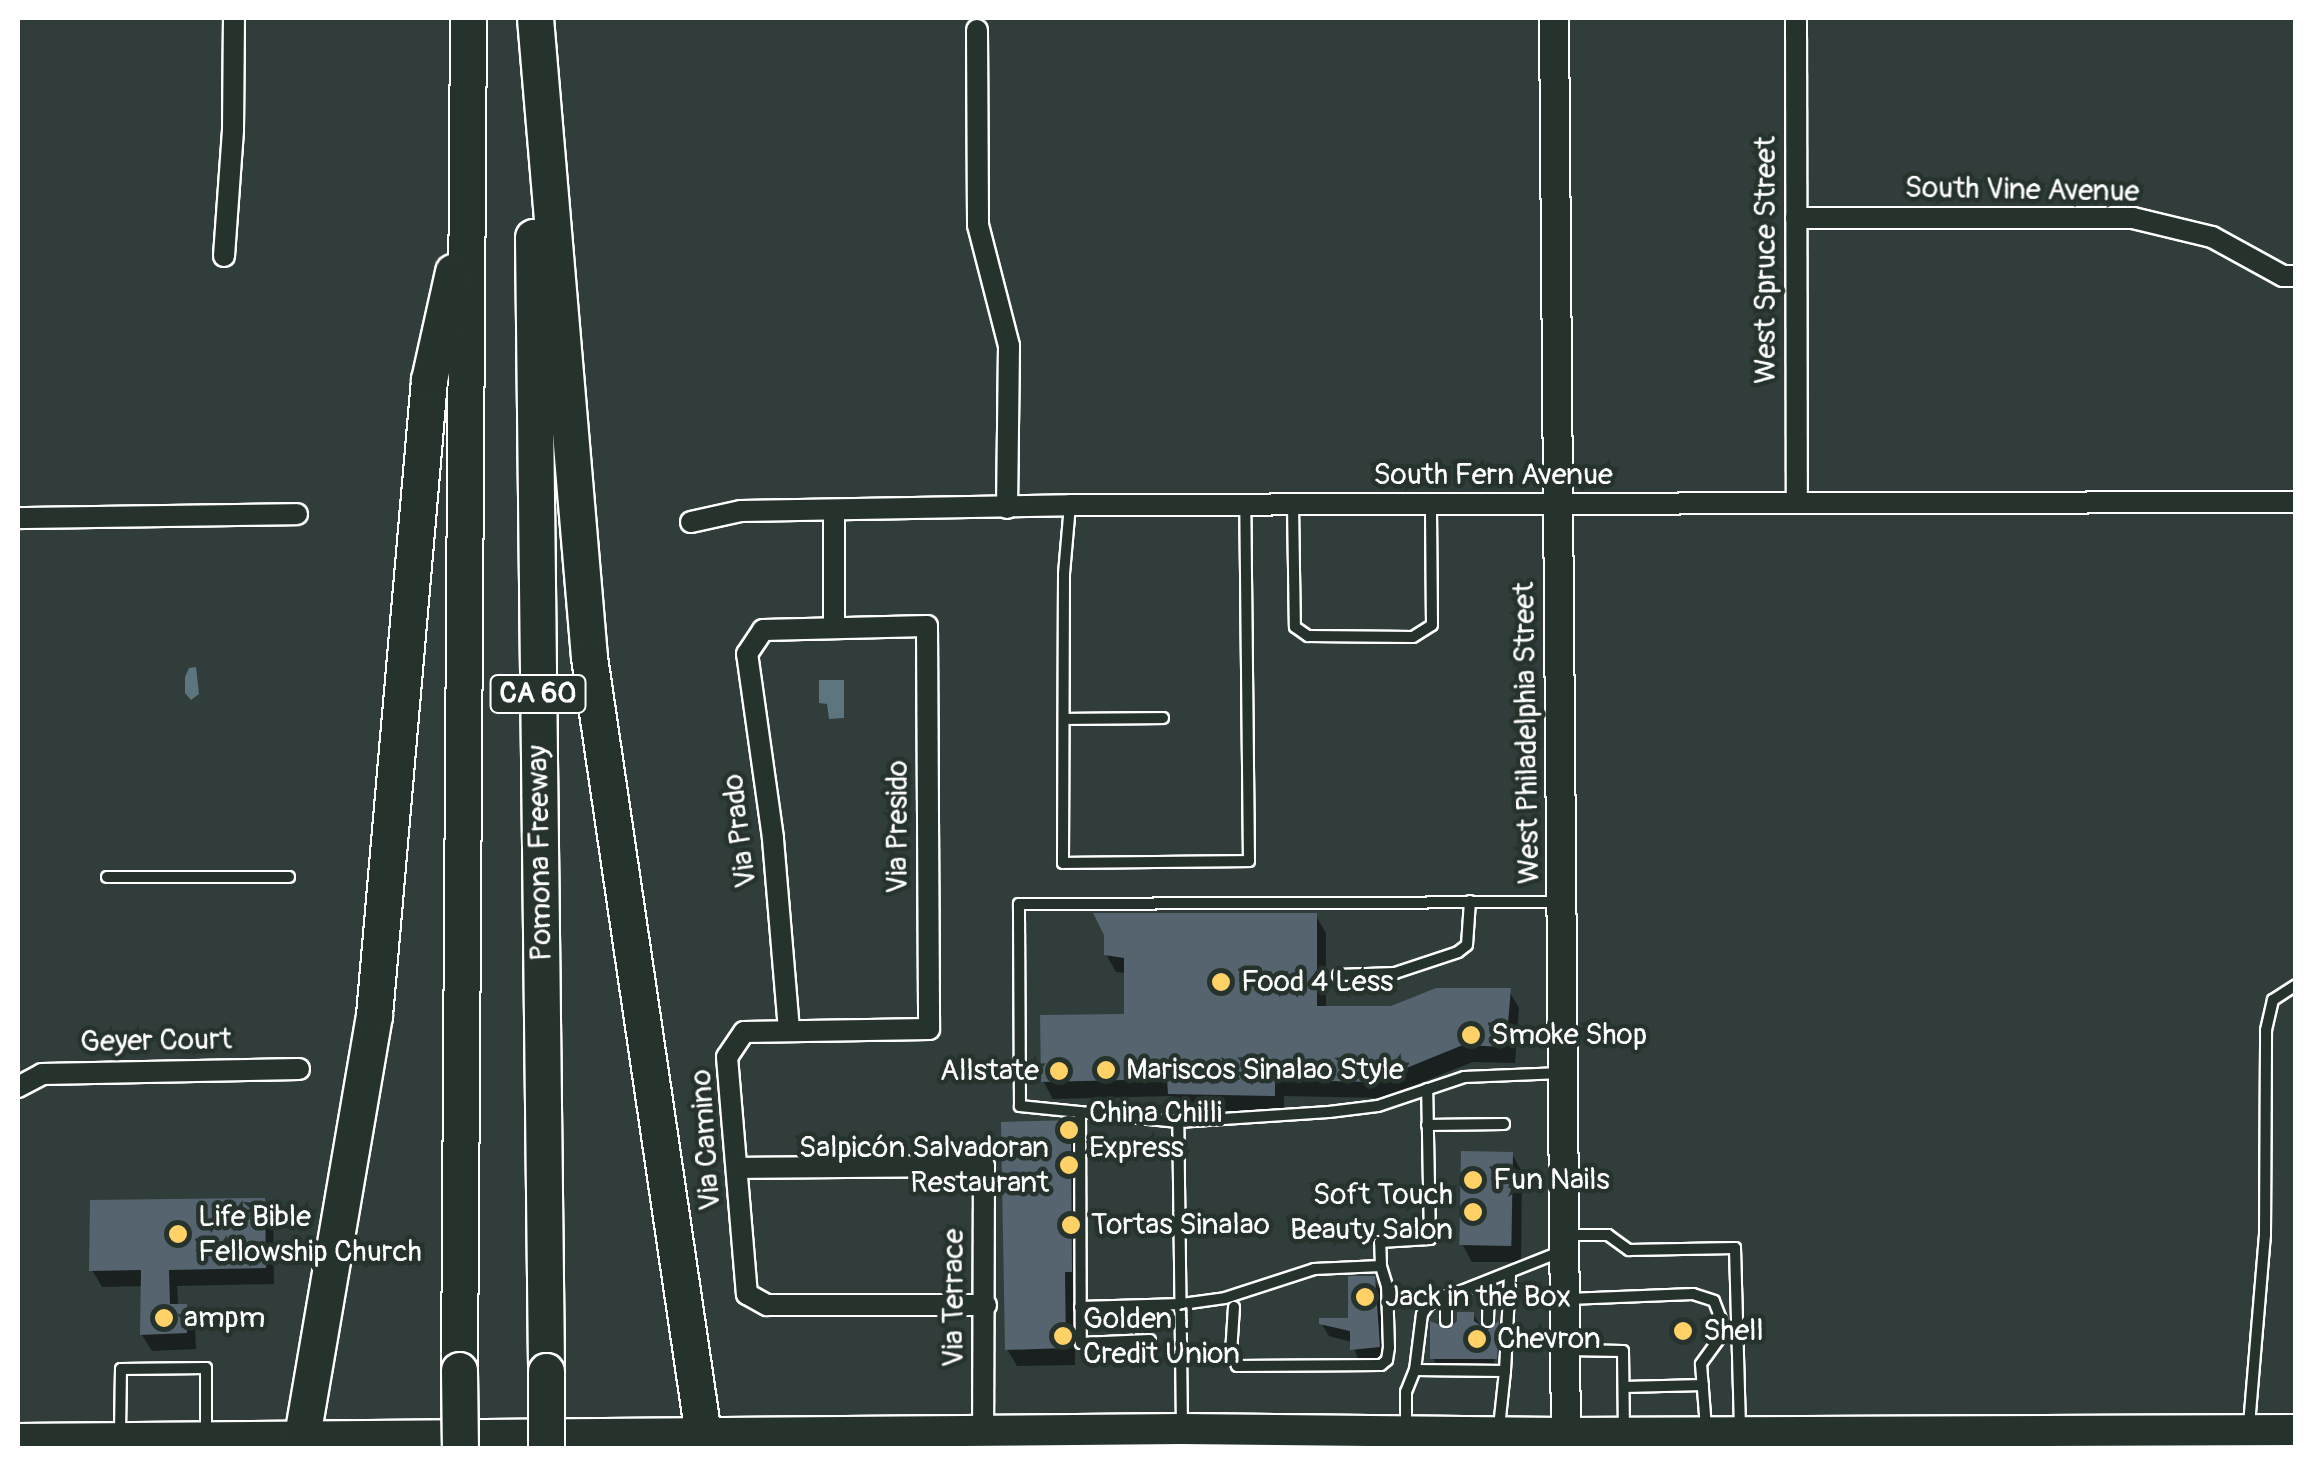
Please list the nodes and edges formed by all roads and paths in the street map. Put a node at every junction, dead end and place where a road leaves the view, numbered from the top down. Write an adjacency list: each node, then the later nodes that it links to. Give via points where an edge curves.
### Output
1 (234, 18): 9 (street)
2 (468, 18): 7 (highway, CA 60)
3 (533, 18): 73 (highway, via 589,657); 77 (highway, Pomona Freeway / CA 60, bridge)
4 (1554, 18): 13 (main road, West Philadelphia Street)
5 (1796, 18): 8 (street, West Spruce Street)
6 (977, 30): 18 (street, via 978,226 1010,346)
7 (470, 198): 75 (highway, via 429,380 374,1015); 76 (highway, CA 60, bridge)
8 (1796, 218): 10 (street, South Vine Avenue, via 2133,218 2212,237 2283,276); 11 (street, West Spruce Street)
9 (224, 256)
10 (2296, 276)
11 (1797, 502): 12 (street, South Fern Avenue); 13 (street, South Fern Avenue)
12 (2296, 502)
13 (1558, 504): 14 (street, South Fern Avenue); 29 (main road, West Philadelphia Street)
14 (1431, 505): 17 (street, South Fern Avenue); 17 (lane, via 1432,625 1414,637 1308,636 1295,628)
15 (1070, 506): 16 (street, South Fern Avenue); 18 (street, South Fern Avenue); 25 (lane)
16 (1246, 506): 17 (street, South Fern Avenue); 25 (lane, via 1249,861 1063,863)
17 (1293, 506)
18 (1007, 508): 19 (street, South Fern Avenue)
19 (834, 510): 22 (street, South Fern Avenue, via 741,512); 23 (street)
20 (297, 514): 21 (street)
21 (18, 518)
22 (692, 522)
23 (834, 625): 32 (street, Via Prado, via 762,630 747,654); 32 (street, Via Presido, via 926,626 929,1029)
24 (1164, 718): 25 (lane)
25 (1064, 719)
26 (107, 876): 27 (lane)
27 (289, 876)
28 (1470, 901): 29 (lane); 30 (lane, via 1467,945 1458,952 1395,973); 37 (lane, via 1020,904 1020,1106)
29 (1562, 902): 34 (main road, West Philadelphia Street)
30 (1338, 975)
31 (2296, 986): 62 (lane, via 2273,1000 2266,1030 2264,1235)
32 (789, 1030): 41 (street, Via Camino, via 744,1032 727,1057)
33 (299, 1069): 35 (street, Geyer Court, via 42,1074)
34 (1563, 1073): 36 (lane, via 1464,1077); 42 (main road, West Philadelphia Street)
35 (18, 1087)
36 (1426, 1089): 38 (lane, via 1378,1106); 40 (lane)
37 (1080, 1112): 38 (lane); 50 (lane)
38 (1178, 1122): 49 (lane)
39 (1504, 1124): 40 (lane)
40 (1427, 1125): 43 (lane, via 1430,1240 1380,1242)
41 (738, 1168): 48 (street, Via Camino, via 747,1294 766,1306); 48 (street, Via Terrace, via 984,1166)
42 (1565, 1242): 44 (lane); 47 (main road, West Philadelphia Street); 71 (lane, via 1608,1235 1629,1250 1735,1248)
43 (1381, 1266): 49 (lane, via 1314,1268 1225,1298); 51 (lane, via 1388,1348 1382,1365 1237,1366)
44 (1510, 1274): 45 (lane); 57 (lane)
45 (1488, 1281): 46 (lane); 53 (lane)
46 (1446, 1296): 52 (lane); 56 (lane, via 1422,1314)
47 (1565, 1299): 55 (main road, West Philadelphia Street); 58 (lane, via 1708,1297 1719,1306 1722,1322 1719,1340 1700,1364)
48 (986, 1304): 61 (street, Via Terrace)
49 (1182, 1304): 50 (lane); 60 (lane)
50 (1080, 1307): 54 (lane, via 1081,1343)
51 (1234, 1307)
52 (1446, 1321)
53 (1488, 1321)
54 (1150, 1340)
55 (1566, 1350): 59 (lane, via 1623,1351); 74 (main road, West Philadelphia Street)
56 (1415, 1370): 57 (lane, via 1488,1365); 64 (lane, via 1406,1392)
57 (1505, 1371): 65 (lane)
58 (1704, 1385): 59 (lane); 67 (lane)
59 (1624, 1387): 66 (lane)
60 (1182, 1429): 61 (main road); 64 (main road)
61 (983, 1430): 73 (main road)
62 (2249, 1430): 63 (main road); 72 (main road)
63 (2296, 1430)
64 (1406, 1432): 65 (main road)
65 (1498, 1433): 74 (main road)
66 (1624, 1433): 67 (main road); 74 (main road)
67 (1706, 1433): 71 (main road)
68 (18, 1438): 69 (main road)
69 (120, 1438): 70 (main road); 70 (lane, via 121,1369 206,1368)
70 (206, 1438): 75 (main road)
71 (1741, 1440): 72 (main road, via 1867,1432)
72 (2129, 1440)
73 (704, 1441): 75 (main road)
74 (1563, 1443)
75 (300, 1444)
76 (460, 1448)
77 (546, 1448)

